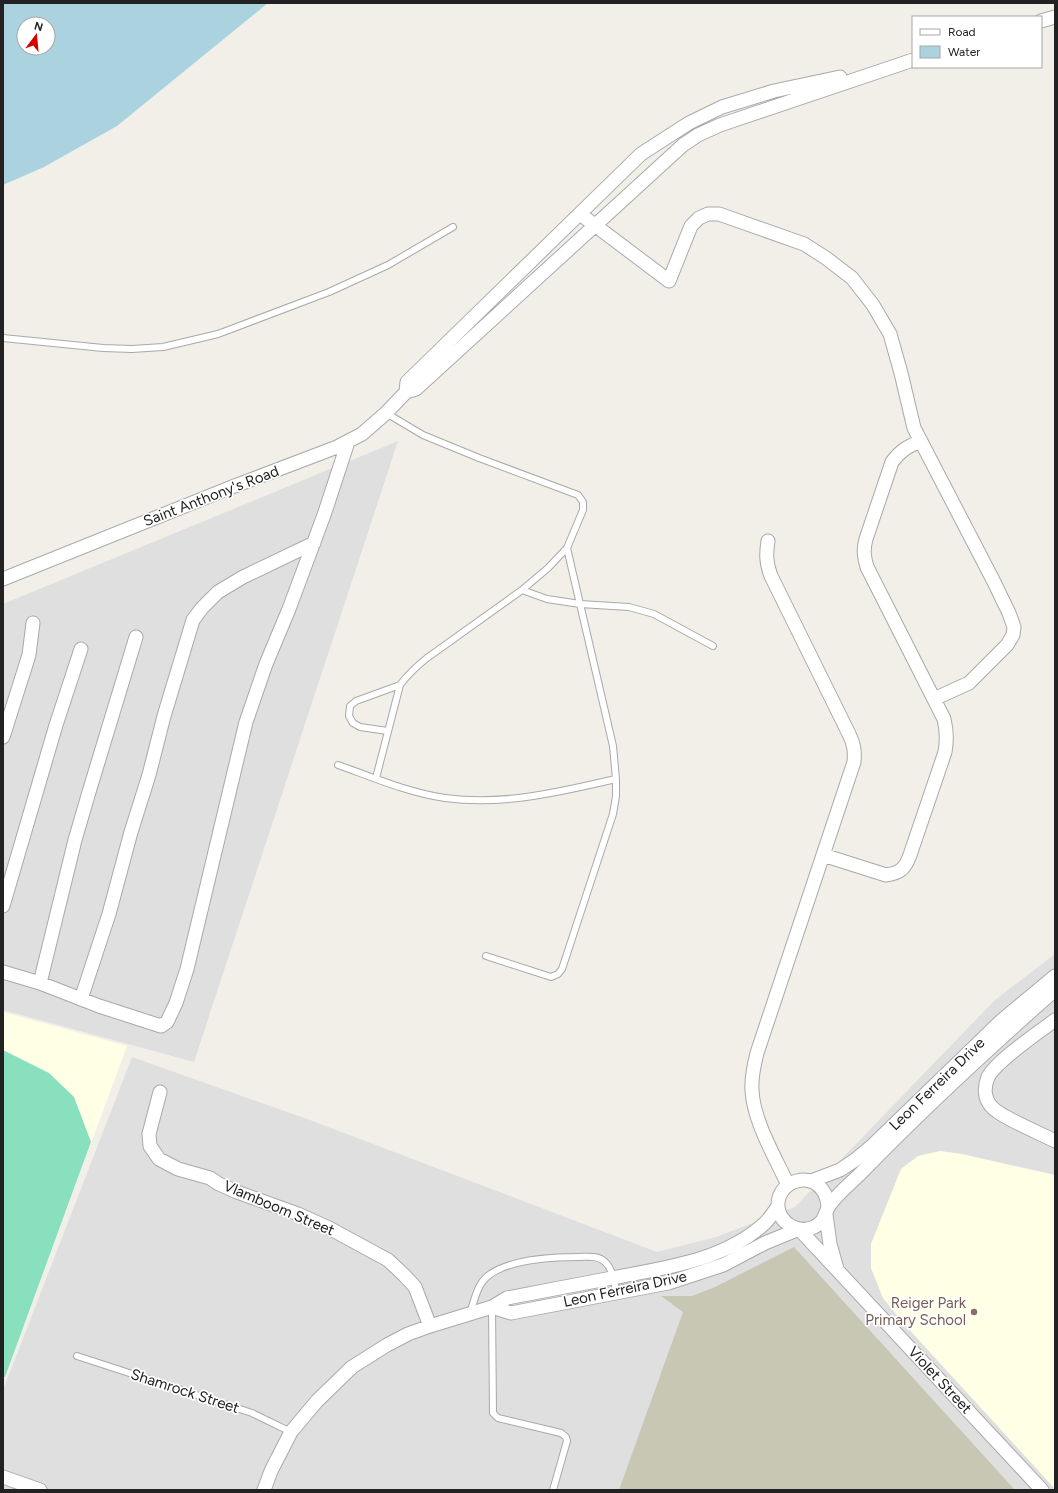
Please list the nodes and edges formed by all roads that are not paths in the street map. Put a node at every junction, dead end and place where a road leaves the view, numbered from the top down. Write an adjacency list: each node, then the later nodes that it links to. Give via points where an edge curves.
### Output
1 (1055, 17): 2 (street)
2 (1042, 21)
3 (911, 61): 4 (street, via 774,91 722,107 689,123 641,154); 5 (street, via 720,125 698,135 682,145)
4 (580, 214): 5 (street); 8 (street, via 407,382)
5 (595, 225): 8 (street, via 416,388); 10 (street, via 669,281 691,226 708,214 719,214 804,244 826,258 852,278 874,305 890,334 914,428)
6 (453, 227): 7 (lane, via 388,265 329,292 218,334 163,347 132,349)
7 (3, 338)
8 (406, 392): 9 (street, Saint Anthony's Road)
9 (386, 413): 11 (street, Saint Anthony's Road, via 362,434); 14 (lane, via 423,435 578,495 583,502 583,510)
10 (921, 441): 23 (street, via 905,448 892,462 863,548 867,567); 23 (street, via 1014,627 1008,644 969,683)
11 (348, 442): 13 (street); 15 (street, Saint Anthony's Road)
12 (768, 541): 29 (street, via 766,557 771,576 849,734 855,752 854,762)
13 (314, 543): 36 (street, via 218,592 193,620 109,914); 36 (street, via 246,722 187,969 167,1022 161,1026)
14 (567, 548): 16 (lane); 17 (lane)
15 (3, 579)
16 (522, 590): 17 (lane, via 548,599); 22 (lane, via 414,668)
17 (580, 604): 20 (lane, via 630,608 654,614); 28 (lane, via 613,746)
18 (33, 623): 25 (street, via 29,655)
19 (136, 637): 34 (street, via 87,798)
20 (713, 646)
21 (80, 649): 30 (street)
22 (400, 685): 24 (lane); 24 (lane, via 356,701 350,706 349,716 353,723 360,727)
23 (934, 699): 29 (street, via 944,719 947,742 907,862 896,874 886,875)
24 (388, 731): 27 (lane)
25 (3, 737)
26 (338, 765): 27 (lane)
27 (376, 778): 28 (lane, via 445,798 491,800 514,800)
28 (616, 779): 31 (lane, via 613,814 562,970 551,977)
29 (823, 855): 41 (street, via 757,1053 753,1073 754,1107)
30 (3, 906)
31 (486, 956)
32 (3, 972): 34 (street)
33 (1055, 976): 40 (street, Leon Ferreira Drive, via 1001,1021 861,1155 840,1170)
34 (40, 983): 36 (street)
35 (1055, 990): 43 (street, Leon Ferreira Drive, via 921,1113)
36 (81, 999)
37 (1055, 1020): 39 (street, via 995,1069 988,1078 985,1093 991,1107 999,1113)
38 (160, 1092): 50 (street, Vlamboom Street, via 149,1134 150,1146 158,1159 298,1214 388,1260 415,1288)
39 (1055, 1141)
40 (811, 1181): 41 (street, via 795,1181); 43 (street, via 824,1191)
41 (788, 1185): 42 (street, via 782,1191)
42 (778, 1206): 44 (street, via 784,1221); 46 (street, Leon Ferreira Drive, via 755,1232 711,1255 671,1267)
43 (827, 1211): 44 (street, via 822,1222 815,1227); 45 (street, via 830,1244)
44 (799, 1229): 45 (street, Violet Street); 47 (street, Leon Ferreira Drive, via 723,1265 668,1283)
45 (837, 1270): 58 (street, Violet Street)
46 (614, 1278): 47 (lane); 48 (street, Leon Ferreira Drive, via 507,1298); 49 (lane, via 606,1262 598,1257 549,1257 508,1265 490,1274 482,1282)
47 (616, 1293): 48 (street, Leon Ferreira Drive, via 511,1313)
48 (492, 1307): 49 (street, Leon Ferreira Drive); 57 (lane, via 493,1413 498,1418 566,1436 567,1441)
49 (470, 1314): 50 (street, Leon Ferreira Drive)
50 (430, 1326): 52 (street, Leon Ferreira Drive, via 387,1345 352,1367 317,1401)
51 (77, 1356): 52 (lane, Shamrock Street, via 252,1413)
52 (291, 1432): 56 (street, Leon Ferreira Drive)
53 (3, 1477): 54 (street)
54 (23, 1487): 55 (street)
55 (40, 1490)
56 (264, 1490)
57 (553, 1490)
58 (1042, 1490)

